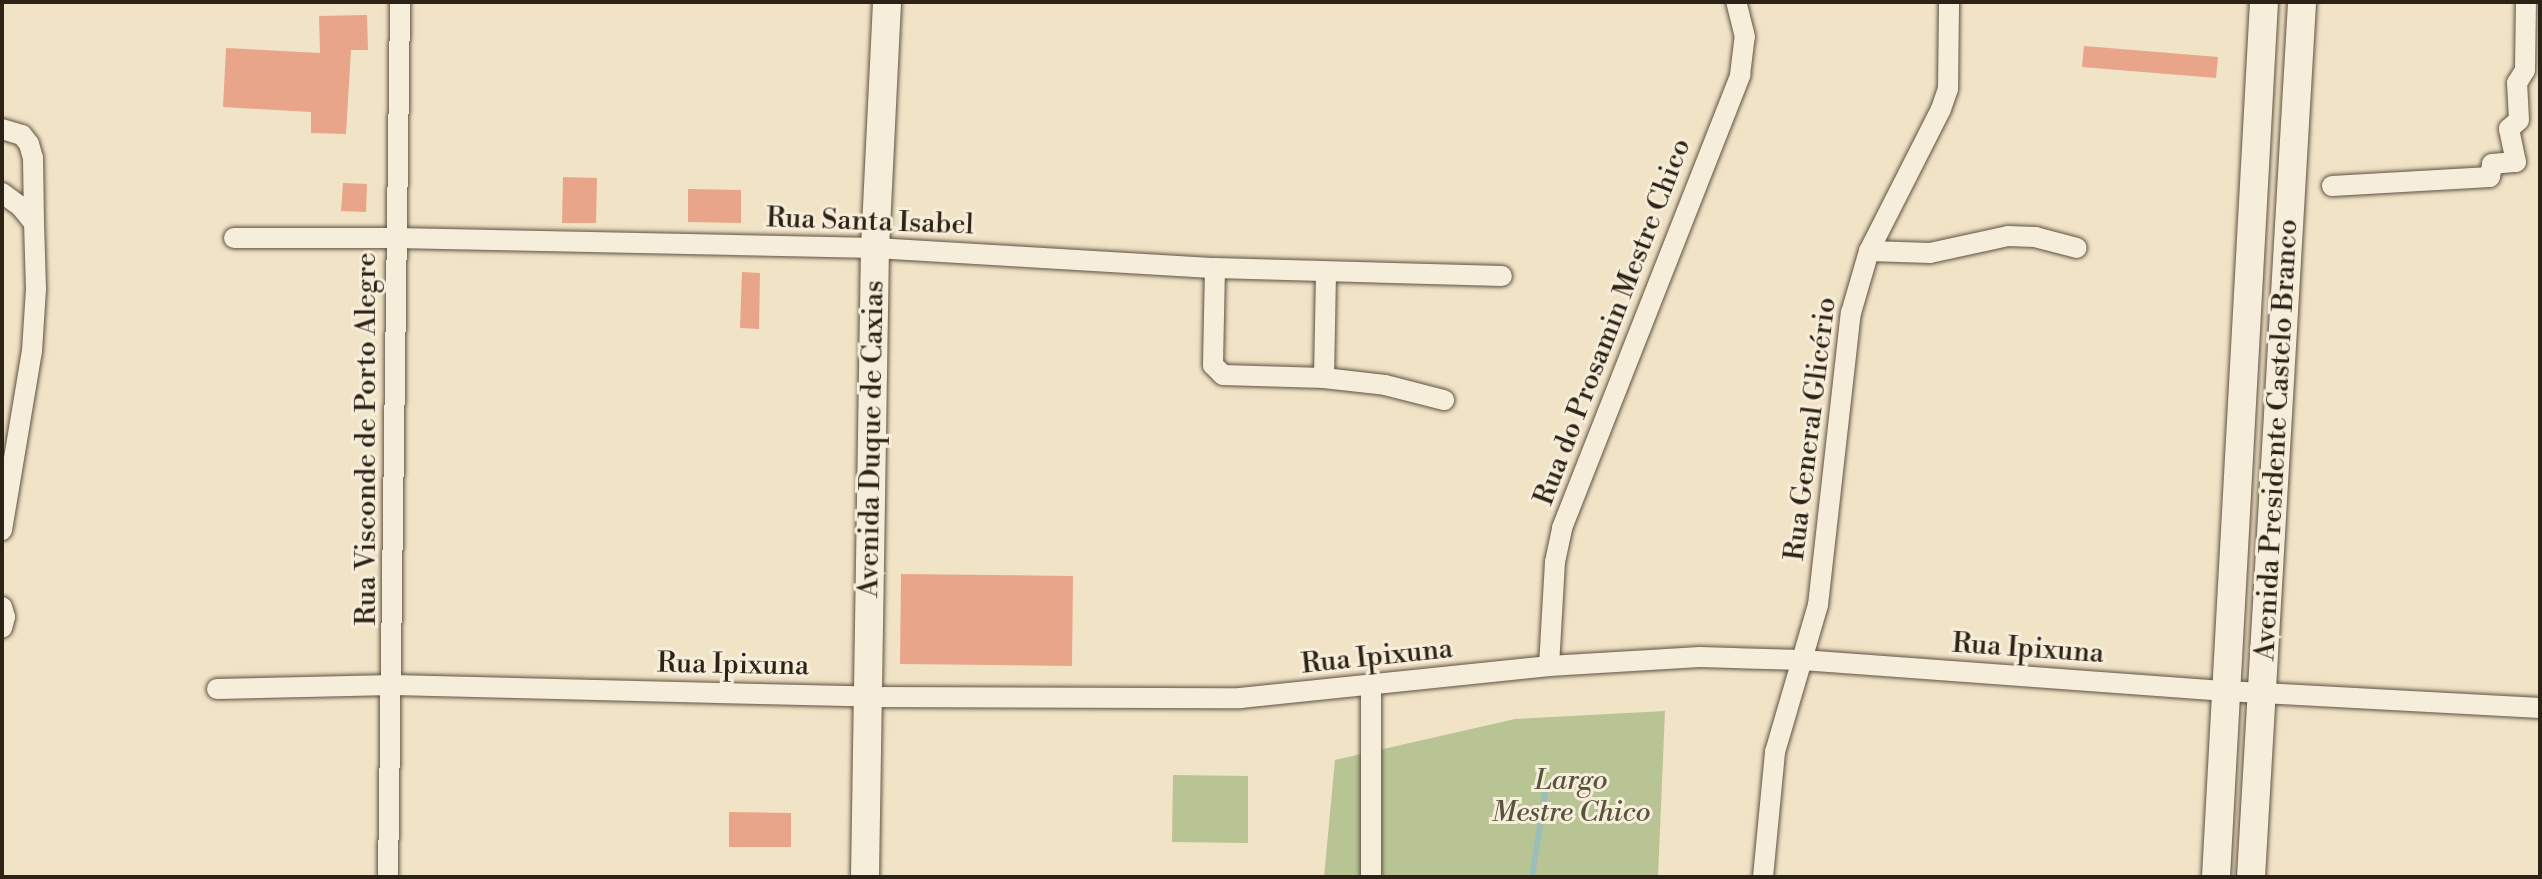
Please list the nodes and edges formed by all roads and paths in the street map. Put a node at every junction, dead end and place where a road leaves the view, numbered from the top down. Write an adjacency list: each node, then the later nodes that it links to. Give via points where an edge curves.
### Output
1 (400, 2): 15 (street, Rua Visconde de Porto Alegre)
2 (887, 2): 16 (main road, Avenida Duque de Caxias)
3 (1736, 2): 28 (street, Rua do Prosamin Mestre Chico, via 1745,37 1740,75 1562,528)
4 (1949, 2): 18 (street, Rua General Glicério, via 1948,89)
5 (2264, 2): 11 (main road, Avenida Presidente Castelo Branco)
6 (2302, 2): 12 (main road, Avenida Presidente Castelo Branco)
7 (2526, 2): 9 (street, via 2525,70 2517,83 2519,120 2509,129 2516,162 2492,164 2490,177)
8 (2, 129): 13 (street, via 22,135 29,144)
9 (2332, 186)
10 (2, 193): 13 (street)
11 (2253, 202): 12 (main road); 32 (main road, Avenida Presidente Castelo Branco)
12 (2291, 205): 33 (main road, Avenida Presidente Castelo Branco)
13 (34, 223): 24 (street, via 33,340)
14 (234, 238): 15 (street, Rua Santa Isabel)
15 (396, 238): 16 (street, Rua Santa Isabel); 29 (street, Rua Visconde de Porto Alegre)
16 (875, 248): 19 (street, Rua Santa Isabel); 34 (main road, Avenida Duque de Caxias)
17 (2077, 248): 18 (street, via 2008,236 1930,253)
18 (1869, 251): 27 (street, Rua General Glicério, via 1851,313 1818,605)
19 (1215, 268): 20 (street, Rua Santa Isabel); 22 (street, via 1216,371 1245,377)
20 (1326, 272): 21 (street, Rua Santa Isabel); 22 (street)
21 (1502, 276)
22 (1324, 378): 23 (street, via 1385,385)
23 (1444, 400)
24 (2, 530)
25 (2, 607): 26 (street)
26 (2, 628)
27 (1802, 660): 28 (street, Rua Ipixuna, via 1700,657); 32 (street, Rua Ipixuna); 39 (street, Rua General Glicério, via 1775,752)
28 (1549, 666): 30 (street, Rua Ipixuna)
29 (393, 685): 31 (street, Rua Ipixuna); 34 (street, Rua Ipixuna); 36 (street, Rua Visconde de Porto Alegre)
30 (1371, 687): 34 (street, Rua Ipixuna, via 1224,699); 38 (street)
31 (217, 689)
32 (2226, 691): 33 (street, Rua Ipixuna); 40 (main road, Avenida Presidente Castelo Branco)
33 (2262, 693): 35 (street, Rua Ipixuna); 41 (main road, Avenida Presidente Castelo Branco)
34 (868, 697): 37 (main road, Avenida Duque de Caxias)
35 (2540, 708)
36 (388, 877)
37 (865, 877)
38 (1371, 877)
39 (1763, 877)
40 (2216, 877)
41 (2251, 877)

